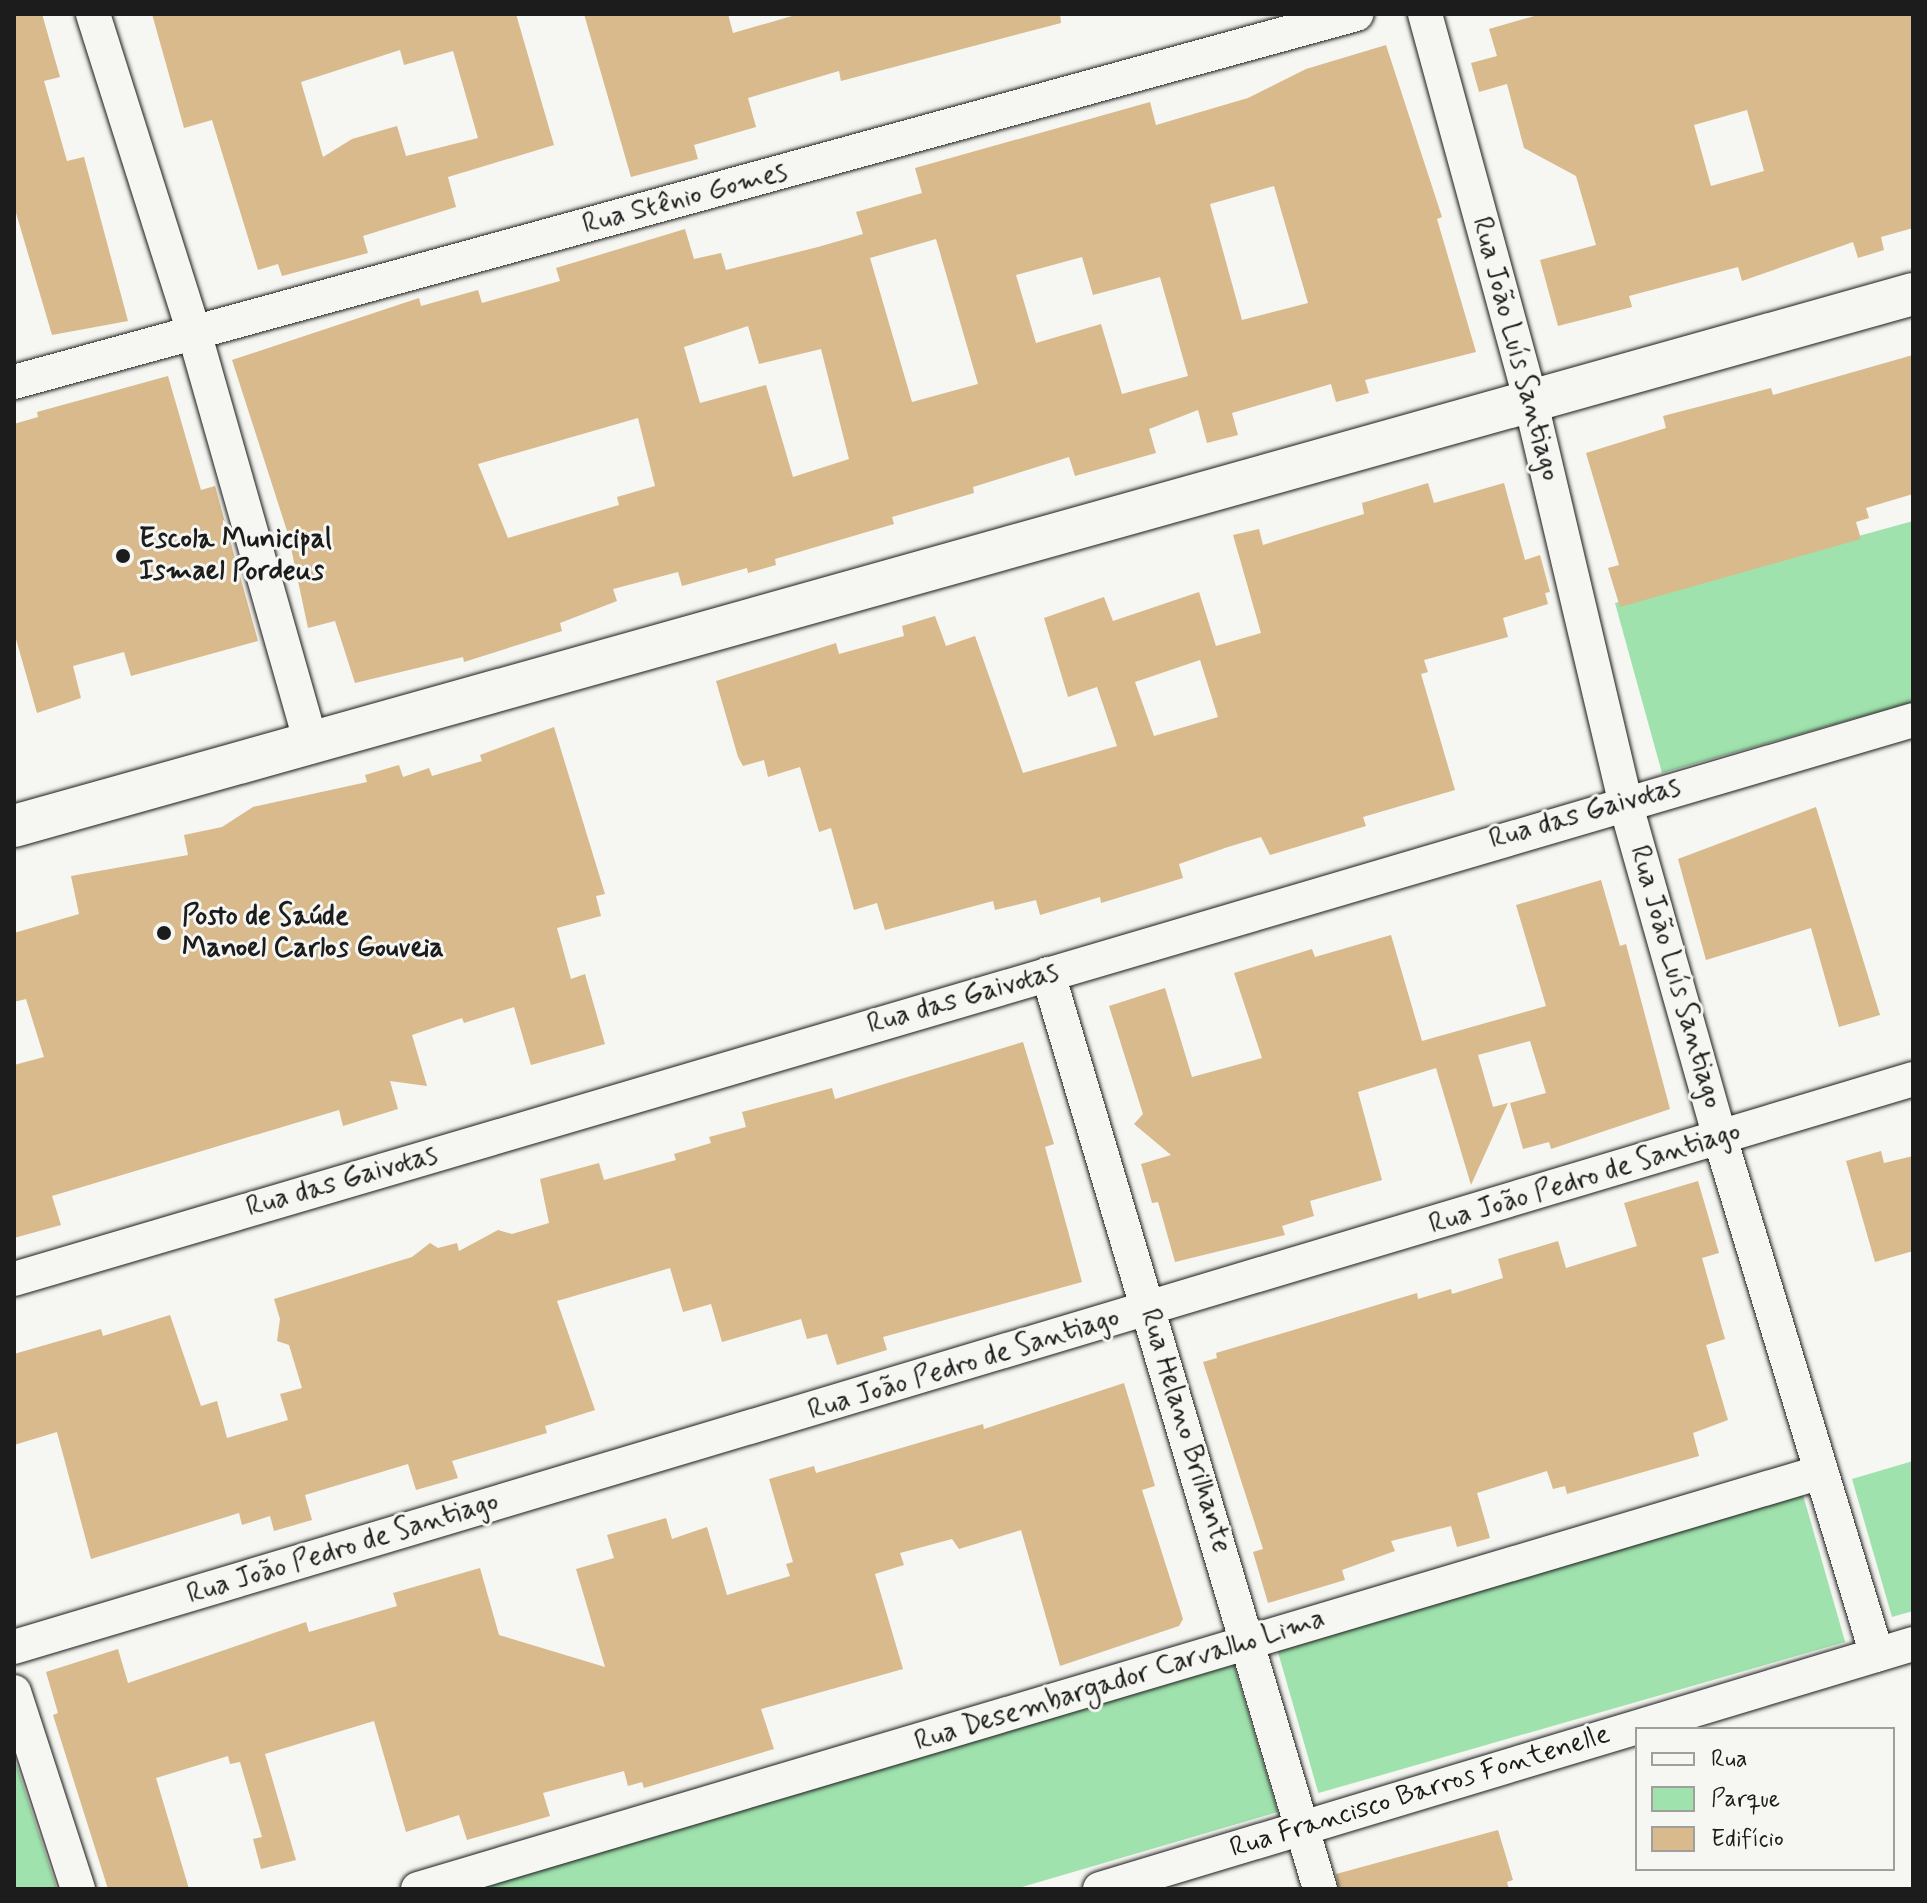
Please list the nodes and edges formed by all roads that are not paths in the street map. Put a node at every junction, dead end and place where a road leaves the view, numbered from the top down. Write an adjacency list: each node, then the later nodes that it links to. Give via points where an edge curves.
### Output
1 (93, 14): 5 (street)
2 (1356, 14): 5 (street, Rua Stênio Gomes)
3 (1425, 14): 7 (street, Rua João Luís Santiago)
4 (1913, 294): 7 (street)
5 (194, 332): 6 (street, Rua Stênio Gomes); 9 (street)
6 (14, 382)
7 (1530, 399): 9 (street); 10 (street, Rua João Luís Santiago)
8 (1913, 720): 10 (street, Rua das Gaivotas)
9 (311, 743): 11 (street)
10 (1625, 802): 12 (street, Rua das Gaivotas); 14 (street, Rua João Luís Santiago)
11 (14, 826)
12 (1048, 974): 15 (street, Rua das Gaivotas); 16 (street, Rua Helano Brilhante)
13 (1913, 1079): 14 (street, Rua João Pedro de Santiago)
14 (1720, 1138): 16 (street, Rua João Pedro de Santiago); 17 (street, Rua João Luís Santiago)
15 (14, 1279)
16 (1148, 1310): 18 (street, Rua Helano Brilhante); 20 (street, Rua João Pedro de Santiago)
17 (1821, 1472): 18 (street, Rua Desembargador Carvalho Lima); 21 (street, Rua João Luís Santiago)
18 (1248, 1643): 25 (street, Rua Helano Brilhante); 27 (street, Rua Desembargador Carvalho Lima)
19 (1913, 1644): 21 (street, Rua Francisco Barros Fontenelle)
20 (14, 1647)
21 (1877, 1655): 23 (street, Rua Francisco Barros Fontenelle)
22 (14, 1692): 26 (street)
23 (1639, 1727)
24 (1635, 1728): 25 (street, Rua Francisco Barros Fontenelle)
25 (1302, 1829): 28 (street, Rua Francisco Barros Fontenelle); 29 (street, Rua Helano Brilhante)
26 (78, 1889)
27 (418, 1889)
28 (1100, 1889)
29 (1320, 1889)

